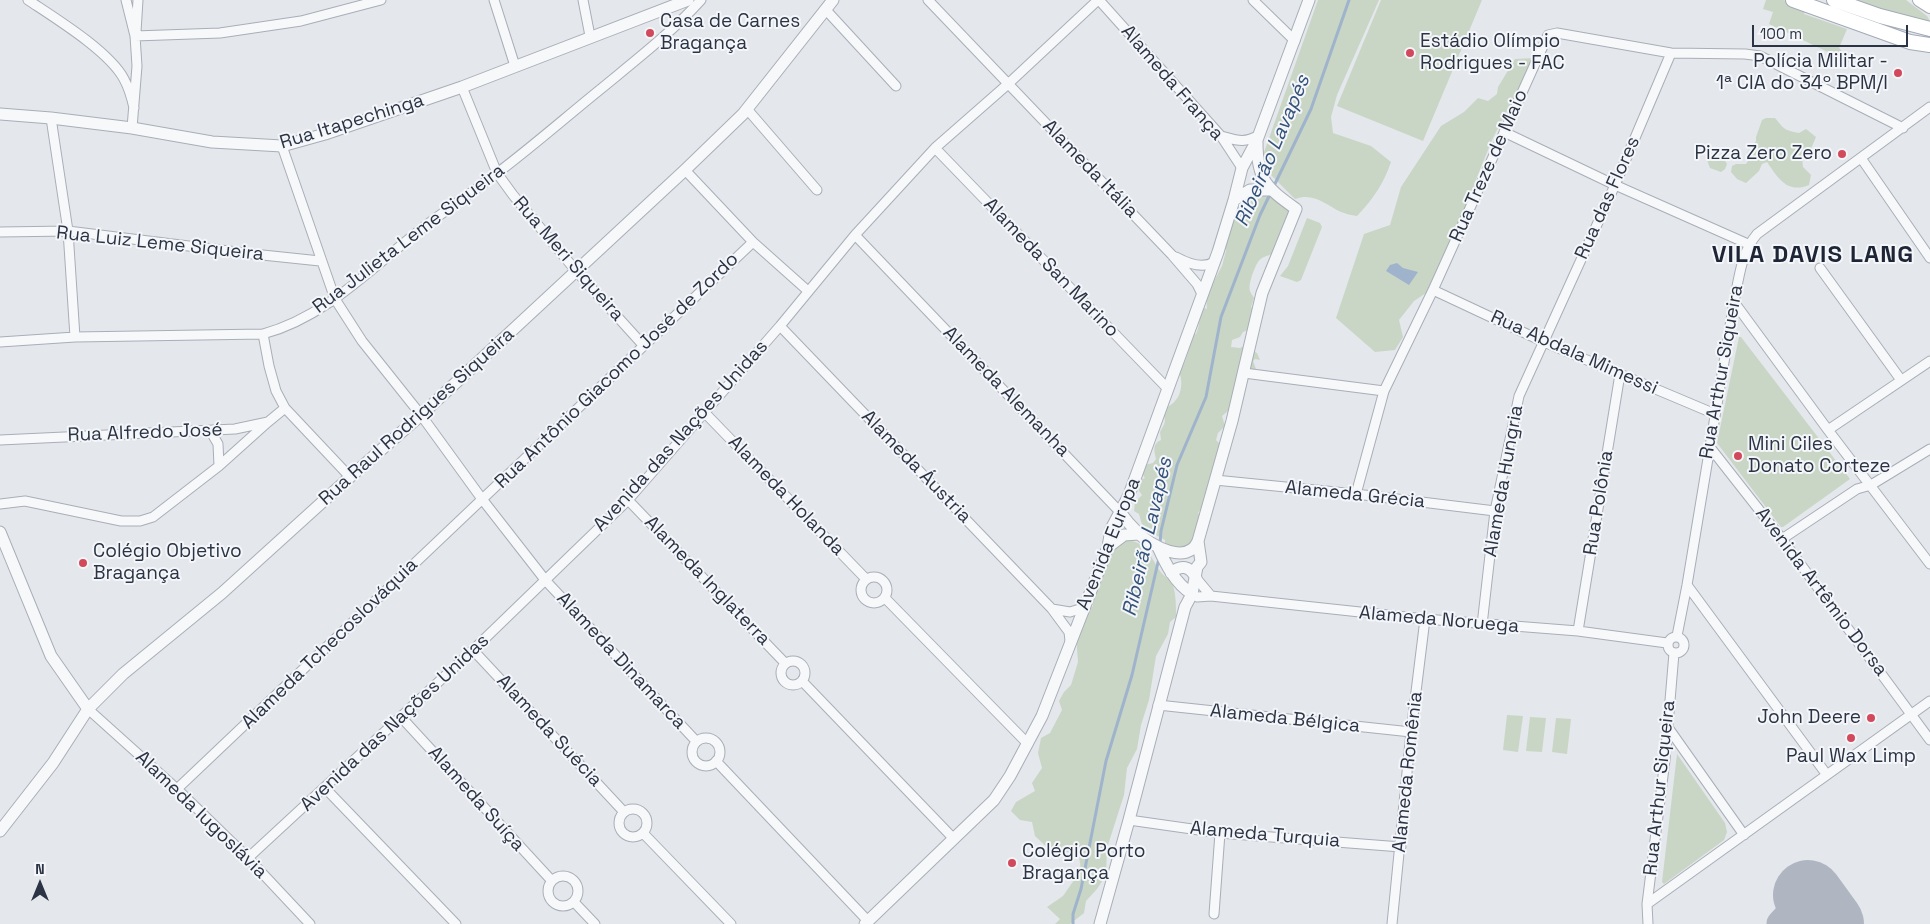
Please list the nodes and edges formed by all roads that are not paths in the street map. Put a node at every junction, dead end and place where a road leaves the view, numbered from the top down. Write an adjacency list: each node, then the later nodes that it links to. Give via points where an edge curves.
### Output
1 (28, 0): 31 (street, via 114,64 125,80)
2 (126, 0): 20 (street)
3 (138, 0): 20 (street)
4 (381, 0): 20 (street, via 302,20 220,33)
5 (494, 0): 26 (street)
6 (583, 0): 21 (street)
7 (688, 0): 21 (street, Rua Itapechinga)
8 (701, 0): 45 (street, Rua Julieta Leme Siqueira, via 654,45)
9 (833, 0): 18 (street, Rua Raul Rodrigues Siqueira)
10 (928, 0): 27 (street, Alameda Itália)
11 (1098, 0): 27 (street, Avenida das Nações Unidas); 38 (street, Alameda França)
12 (1253, 0): 22 (street)
13 (1310, 0): 22 (street, Avenida Europa)
14 (1793, 0): 23 (main road)
15 (1834, 0): 19 (main road)
16 (1919, 0): 17 (main road)
17 (1930, 7)
18 (826, 10): 28 (street); 32 (street, Rua Raul Rodrigues Siqueira)
19 (1930, 29)
20 (135, 36): 31 (street)
21 (590, 36): 26 (street, Rua Itapechinga)
22 (1295, 41): 39 (street, Avenida Europa)
23 (1924, 44): 24 (street)
24 (1930, 52)
25 (1670, 53): 36 (street, Rua Treze de Maio, via 1760,56); 37 (street, Rua Treze de Maio, via 1557,33 1548,35); 46 (street, Rua das Flores)
26 (515, 66): 29 (street, Rua Itapechinga)
27 (1008, 84): 41 (street, Avenida das Nações Unidas); 55 (street, Alameda Itália)
28 (896, 86)
29 (462, 87): 40 (street, Rua Itapechinga); 45 (street, Rua Meri Siqueira)
30 (1930, 107): 36 (street)
31 (134, 108): 35 (street)
32 (747, 109): 44 (street, Rua Raul Rodrigues Siqueira); 47 (street)
33 (0, 114): 34 (street, Rua Itapechinga)
34 (51, 118): 35 (street, Rua Itapechinga); 50 (street)
35 (132, 128): 40 (street, Rua Itapechinga, via 212,142)
36 (1903, 128): 42 (street)
37 (1504, 132): 46 (street); 61 (street, Rua Treze de Maio)
38 (1221, 136): 39 (street, via 1245,142); 43 (street, Alameda França)
39 (1258, 138): 43 (street, Avenida Europa); 48 (street, via 1258,165)
40 (282, 146): 57 (street, Alameda Dinamarca)
41 (934, 148): 52 (street, Avenida das Nações Unidas); 76 (street, Alameda San Marino)
42 (1861, 158): 54 (street, via 1757,234); 56 (street)
43 (1242, 168): 49 (street, Avenida Europa)
44 (685, 170): 53 (street); 60 (street, Rua Raul Rodrigues Siqueira)
45 (497, 173): 60 (street, Rua Meri Siqueira); 64 (street, Rua Julieta Leme Siqueira)
46 (1615, 185): 54 (street); 70 (street, Rua das Flores)
47 (817, 190)
48 (1271, 190): 49 (street, via 1250,190); 73 (street, via 1296,209 1262,293)
49 (1234, 200): 58 (street, Avenida Europa)
50 (68, 230): 51 (street, Rua Luiz Leme Siqueira); 57 (street, Rua Luiz Leme Siqueira); 68 (street)
51 (0, 232)
52 (855, 235): 62 (street, Avenida das Nações Unidas); 98 (street, Alameda Alemanha)
53 (753, 242): 62 (street); 71 (street, Rua Antônio Giacomo José de Zordo)
54 (1748, 244): 65 (street, Rua Arthur Siqueira)
55 (1172, 255): 58 (street, Alameda Itália, via 1196,264); 63 (street, Alameda Itália)
56 (1930, 258)
57 (320, 261): 64 (street, Alameda Dinamarca)
58 (1214, 262): 63 (street, Avenida Europa)
59 (1820, 268): 75 (street)
60 (577, 272): 71 (street, Rua Meri Siqueira); 81 (street, Rua Raul Rodrigues Siqueira)
61 (1433, 290): 70 (street, Rua Abdala Mimessi); 77 (street, Rua Treze de Maio)
62 (808, 291): 66 (street, Avenida das Nações Unidas)
63 (1202, 294): 76 (street, Avenida Europa)
64 (335, 299): 67 (street, Rua Julieta Leme Siqueira, via 304,318); 81 (street, Alameda Dinamarca, via 362,341)
65 (1734, 302): 80 (street, Rua Arthur Siqueira); 83 (street)
66 (780, 326): 79 (street, Avenida das Nações Unidas); 115 (street, Alameda Áustria)
67 (263, 334): 68 (street, Rua Julieta Leme Siqueira); 78 (street, via 274,383)
68 (75, 337): 69 (street, Rua Julieta Leme Siqueira)
69 (0, 342)
70 (1544, 342): 74 (street, Rua Abdala Mimessi); 97 (street, Alameda Hungria, via 1515,413)
71 (643, 345): 94 (street, Rua Antônio Giacomo José de Zordo)
72 (1930, 361): 75 (street)
73 (1244, 373): 77 (street); 90 (street)
74 (1620, 374): 80 (street, Rua Abdala Mimessi); 118 (street, Rua Polônia)
75 (1901, 380): 83 (street)
76 (1168, 389): 93 (street, Avenida Europa)
77 (1384, 391): 92 (street, Rua Treze de Maio)
78 (285, 408): 82 (street, Rua Alfredo José); 89 (street)
79 (705, 413): 95 (street, Avenida das Nações Unidas); 108 (street, Alameda Holanda)
80 (1715, 414): 86 (street, Rua Arthur Siqueira)
81 (421, 415): 89 (street, Rua Raul Rodrigues Siqueira); 94 (street, Alameda Dinamarca)
82 (268, 422): 84 (street, Rua Alfredo José); 88 (street)
83 (1828, 430): 91 (street)
84 (211, 432): 85 (street, Rua Alfredo José); 88 (street, via 218,444)
85 (0, 440)
86 (1709, 446): 101 (street, Avenida Artêmio Dorsa); 110 (street, Rua Arthur Siqueira)
87 (1930, 449): 91 (street)
88 (219, 466): 96 (street, via 153,517 140,521 121,521 26,501)
89 (350, 477): 128 (street, Rua Raul Rodrigues Siqueira, via 222,593 123,674)
90 (1215, 480): 92 (street, Alameda Grécia); 102 (street)
91 (1871, 485): 101 (street, via 1857,489); 105 (street)
92 (1356, 494): 97 (street, Alameda Grécia)
93 (1129, 495): 98 (street, Avenida Europa); 100 (street)
94 (482, 499): 109 (street, Alameda Dinamarca); 139 (street, Alameda Tchecoslováquia)
95 (628, 500): 109 (street, Avenida das Nações Unidas); 124 (street, Alameda Inglaterra)
96 (0, 504)
97 (1495, 511): 117 (street, Alameda Hungria)
98 (1120, 512): 100 (street, Alameda Alemanha); 103 (street, Avenida Europa, via 1111,529)
99 (0, 532): 128 (street, via 51,656)
100 (1139, 534): 103 (street, via 1124,535); 104 (street, Alameda Alemanha)
101 (1782, 538): 129 (street, Avenida Artêmio Dorsa)
102 (1198, 541): 104 (street, Alameda Alemanha, via 1187,553); 107 (street, via 1201,562 1196,567)
103 (1108, 547): 114 (street, Avenida Europa)
104 (1161, 551): 106 (street, Alameda Alemanha)
105 (1930, 564)
106 (1171, 573): 107 (street, via 1183,566); 111 (street, Alameda Alemanha)
107 (1196, 578): 111 (street); 112 (street)
108 (866, 579): 113 (street, Alameda Holanda, via 874,577 885,582 888,590); 113 (street, via 860,592 864,600 877,604)
109 (546, 581): 122 (street, Avenida das Nações Unidas); 134 (street, Alameda Dinamarca)
110 (1687, 585): 119 (street, Rua Arthur Siqueira); 137 (street)
111 (1188, 592): 112 (street, Alameda Noruega, via 1197,597); 127 (street)
112 (1211, 596): 116 (street, Alameda Noruega)
113 (885, 598): 135 (street, Alameda Holanda)
114 (1084, 608): 115 (street, via 1070,612); 120 (street, Avenida Europa)
115 (1052, 609): 120 (street, Alameda Áustria, via 1069,632)
116 (1425, 619): 117 (street, Alameda Noruega); 132 (street, Alameda Romênia)
117 (1482, 624): 118 (street, Alameda Noruega)
118 (1578, 632): 121 (street, Alameda Noruega)
119 (1677, 636): 121 (street); 123 (street, via 1684,644 1680,652)
120 (1070, 641): 135 (street, Avenida Europa)
121 (1667, 644): 123 (street)
122 (473, 650): 130 (street, Avenida das Nações Unidas); 140 (street, Alameda Suécia)
123 (1674, 653): 131 (street, Rua Arthur Siqueira)
124 (785, 663): 125 (street, Alameda Inglaterra, via 793,660 801,663 805,670); 125 (street, Alameda Inglaterra, via 781,674 784,681 795,685)
125 (802, 681): 146 (street, Alameda Inglaterra)
126 (1930, 701): 129 (street)
127 (1158, 705): 132 (street, Alameda Bélgica); 141 (street)
128 (88, 710): 139 (street, Alameda Iugoslávia); 142 (street, Rua Raul Rodrigues Siqueira, via 53,764)
129 (1912, 714): 133 (street, Avenida Artêmio Dorsa); 137 (street)
130 (401, 717): 138 (street, Avenida das Nações Unidas); 149 (street, Alameda Suíça)
131 (1667, 726): 145 (street); 151 (street, Rua Arthur Siqueira)
132 (1411, 732): 147 (street, Alameda Romênia)
133 (1930, 740)
134 (696, 741): 136 (street, Alameda Dinamarca, via 714,740 720,753); 136 (street, Alameda Dinamarca, via 692,749 696,762 708,766)
135 (1028, 744): 146 (street, Avenida Europa, via 994,800)
136 (716, 761): 153 (street)
137 (1827, 775): 145 (street)
138 (325, 788): 148 (street, Avenida das Nações Unidas); 155 (street)
139 (177, 789): 148 (street, Alameda Iugoslávia)
140 (624, 812): 144 (street, via 638,810 646,816); 144 (street, via 619,824 623,832 635,837)
141 (1129, 820): 143 (street, Alameda Turquia); 158 (street)
142 (0, 831)
143 (1220, 833): 147 (street, Alameda Turquia); 152 (street)
144 (643, 834): 157 (street)
145 (1744, 835): 151 (street)
146 (954, 839): 153 (street, Avenida Europa)
147 (1401, 846): 159 (street, Alameda Romênia)
148 (248, 858): 154 (street, Alameda Iugoslávia)
149 (552, 881): 150 (street, via 548,896 554,904 564,906); 150 (street, via 560,876 574,880 578,894)
150 (574, 902): 156 (street)
151 (1647, 904): 160 (street, Rua Arthur Siqueira)
152 (1214, 914)
153 (866, 923)
154 (310, 924)
155 (456, 924)
156 (594, 924)
157 (731, 924)
158 (1100, 924)
159 (1392, 924)
160 (1648, 924)

